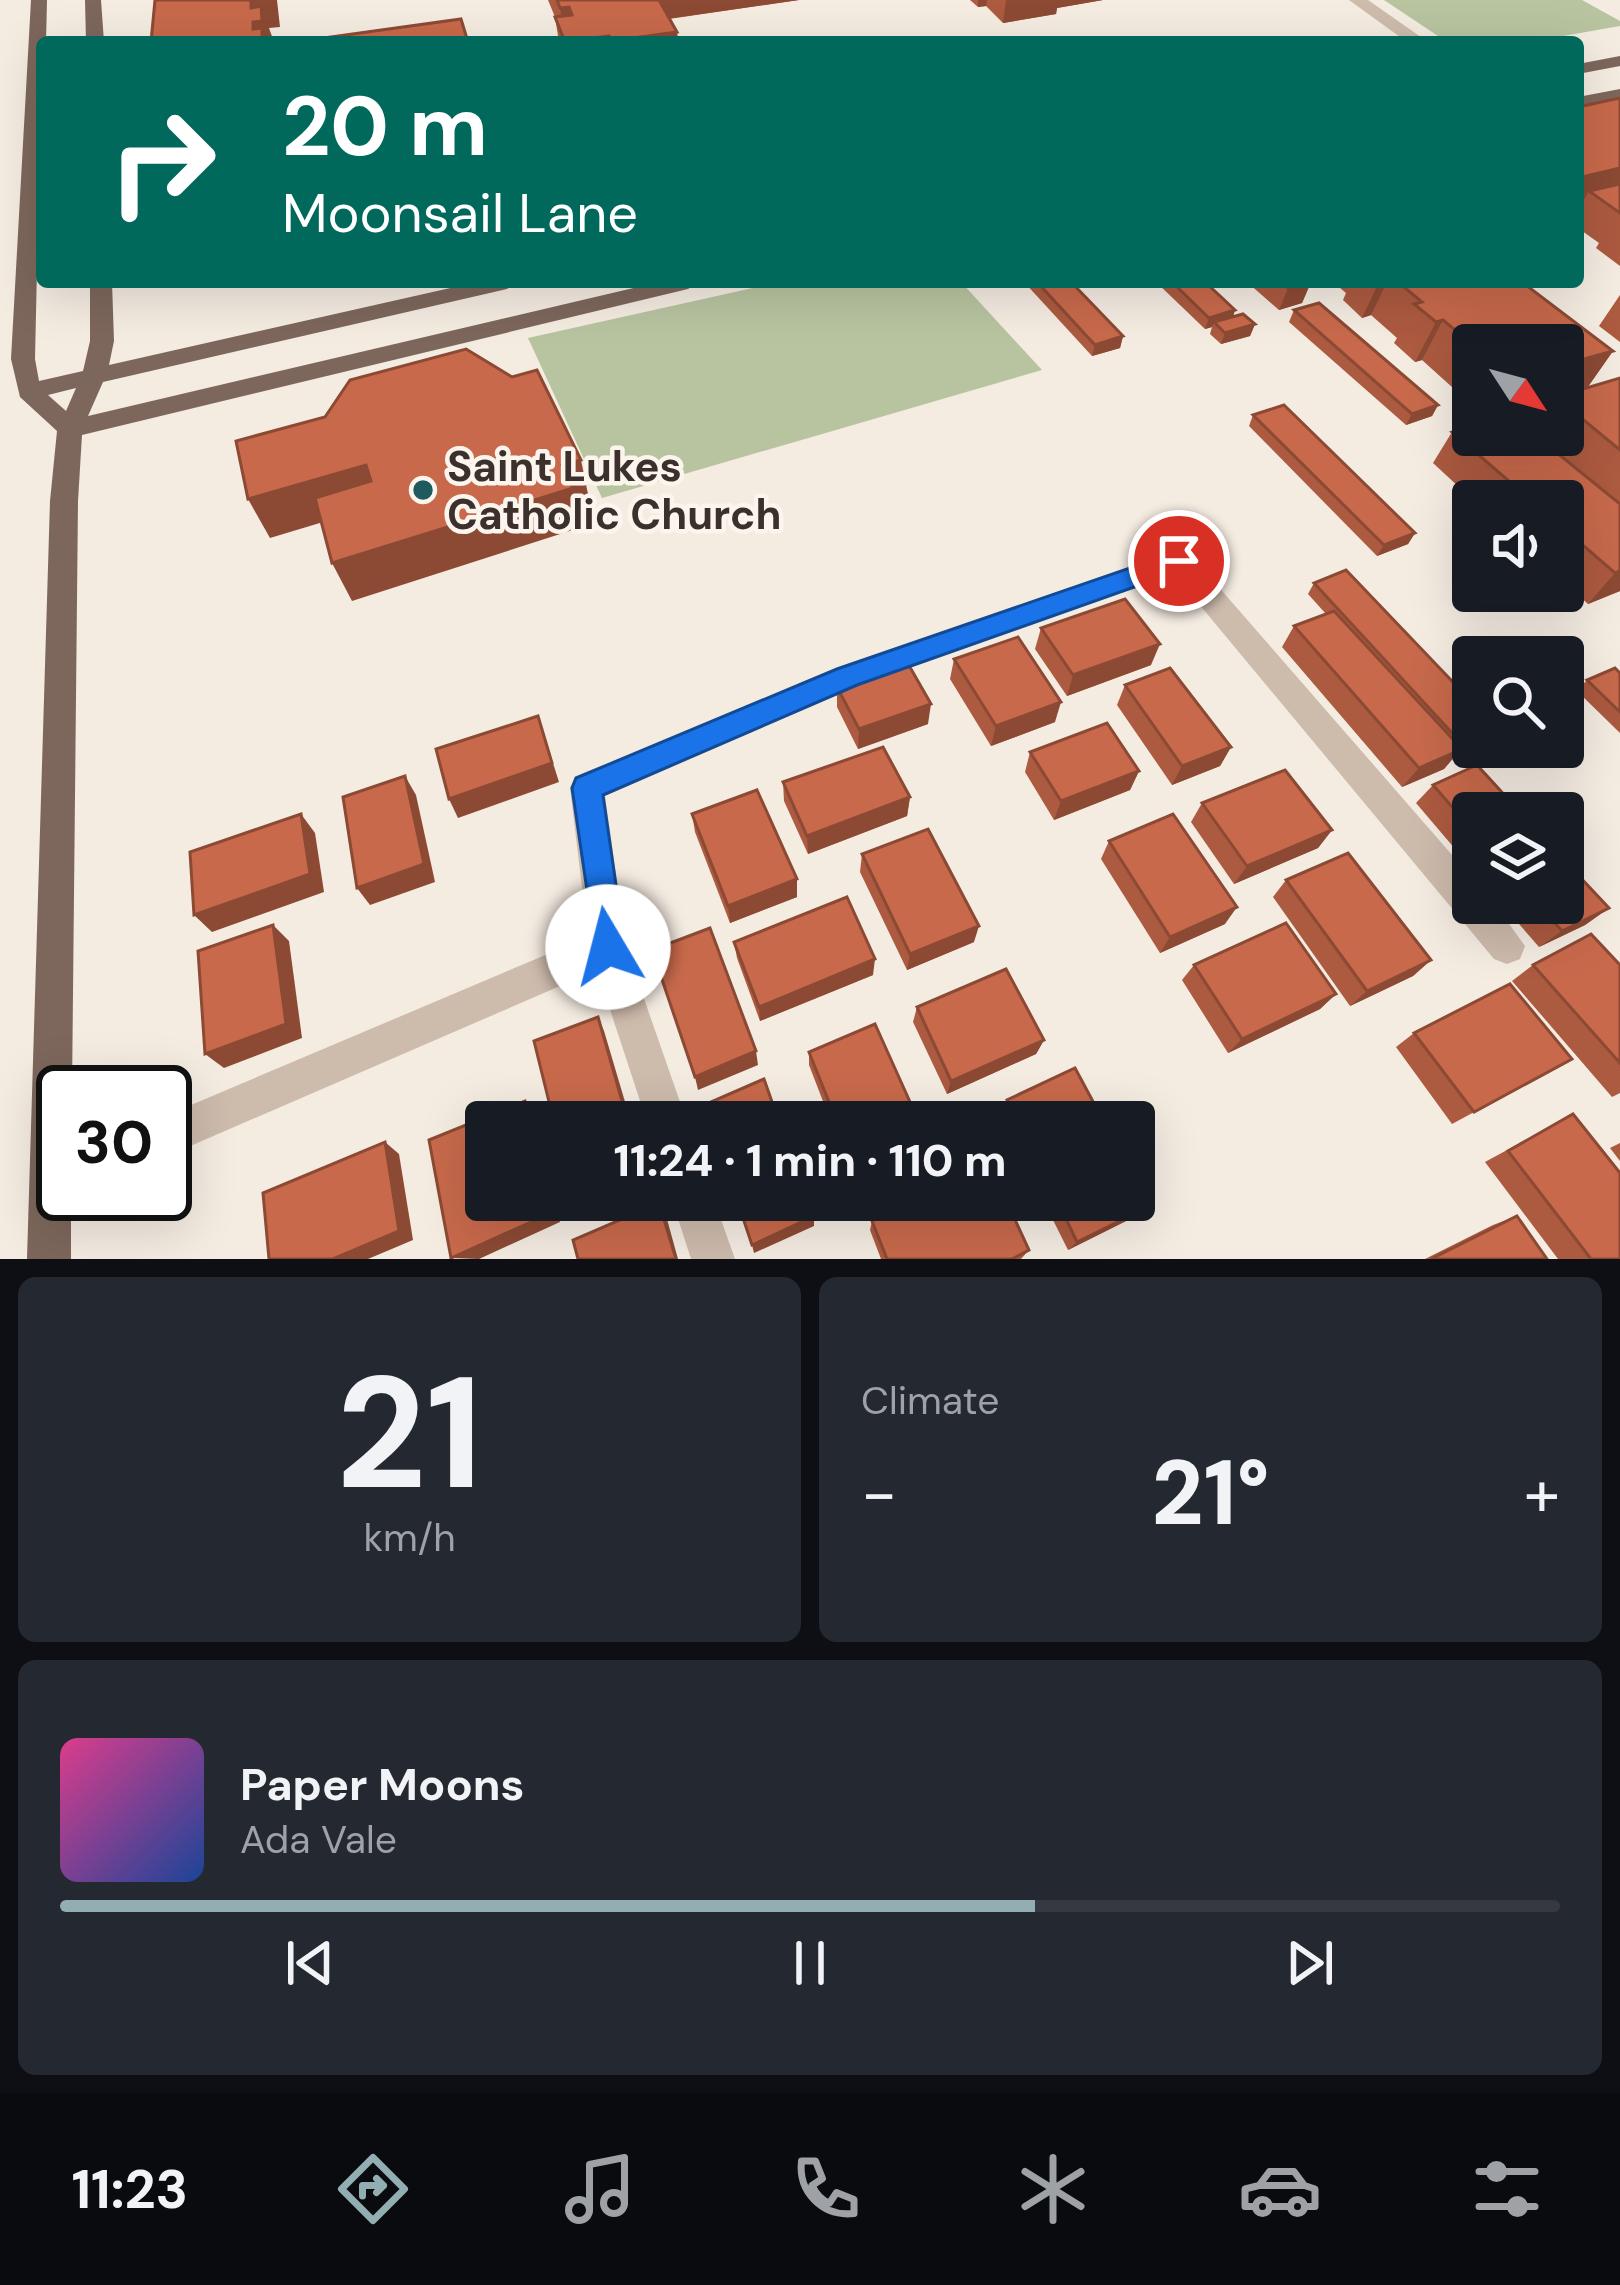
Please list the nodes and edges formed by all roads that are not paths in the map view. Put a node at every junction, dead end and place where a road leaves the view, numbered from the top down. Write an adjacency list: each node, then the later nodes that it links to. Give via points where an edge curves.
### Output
1 (39, 0): 4 (main road)
2 (93, 0): 5 (main road)
3 (1357, 0): 6 (street)
4 (37, 36)
5 (95, 36)
6 (1410, 36)
7 (1620, 61): 9 (main road)
8 (36, 67): 16 (main road, via 23,359)
9 (1584, 68)
10 (1620, 95): 11 (main road)
11 (1584, 102)
12 (101, 288): 15 (main road)
13 (480, 288): 15 (main road)
14 (663, 288): 17 (main road)
15 (94, 375): 16 (main road); 17 (main road)
16 (29, 391): 17 (main road)
17 (70, 429): 20 (main road, via 56,761)
18 (1507, 946): 19 (street, via 1179,561 847,677 587,788)
19 (608, 947): 21 (street); 22 (street)
20 (57, 1065)
21 (660, 1101)
22 (192, 1125)
23 (53, 1221): 25 (main road)
24 (700, 1221): 26 (street)
25 (49, 1259)
26 (713, 1259)

